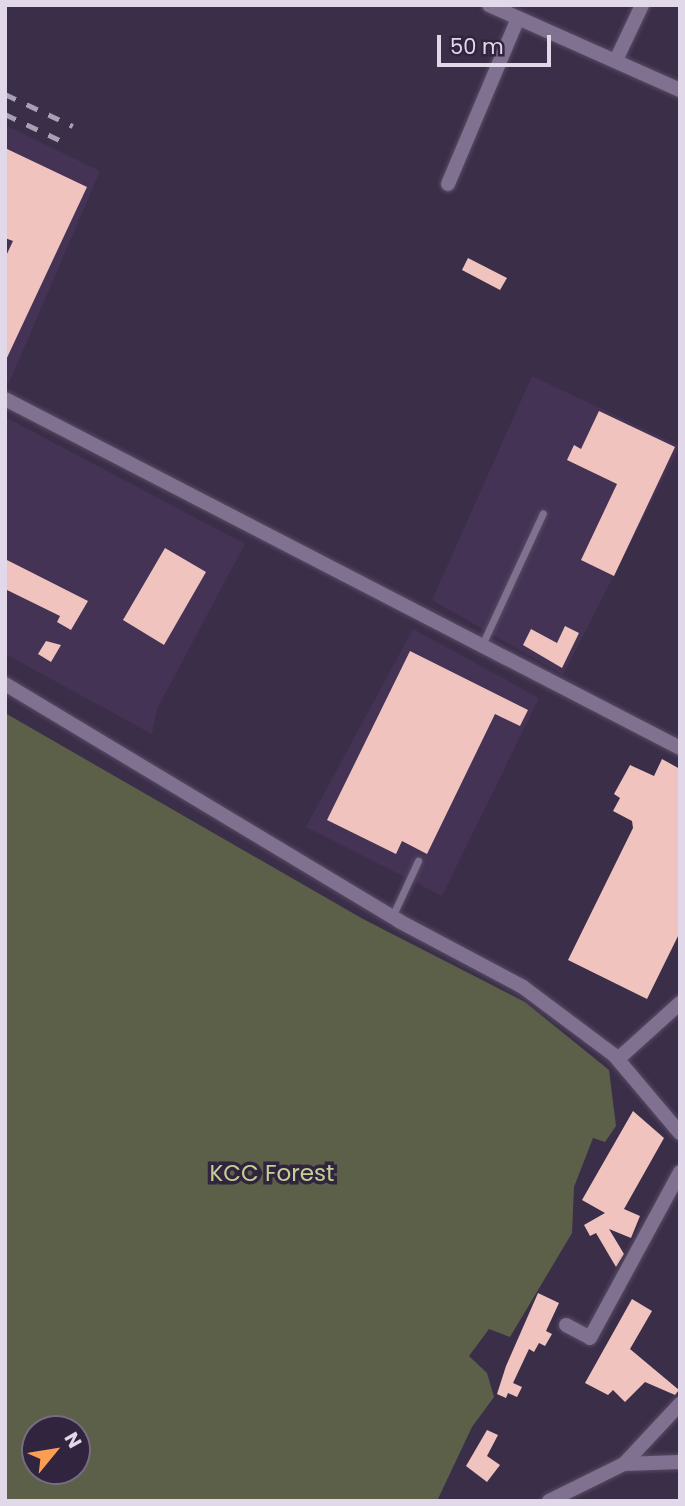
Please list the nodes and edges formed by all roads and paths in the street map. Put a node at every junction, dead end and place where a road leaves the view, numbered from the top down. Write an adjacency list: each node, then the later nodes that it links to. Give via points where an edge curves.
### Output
1 (642, 5): 4 (street)
2 (494, 6): 3 (street)
3 (518, 18): 4 (street); 6 (street)
4 (617, 58): 5 (street)
5 (680, 90)
6 (448, 184)
7 (5, 399): 9 (street)
8 (543, 513): 9 (lane)
9 (482, 646): 11 (street)
10 (5, 684): 13 (street)
11 (680, 748)
12 (418, 861): 13 (lane)
13 (393, 917): 15 (street, via 523,988)
14 (680, 1003): 15 (street)
15 (618, 1059): 16 (street)
16 (680, 1133)
17 (680, 1172): 18 (street, via 590,1338)
18 (566, 1325)
19 (680, 1404): 21 (street)
20 (680, 1462): 21 (street)
21 (624, 1464): 22 (street)
22 (549, 1501)

